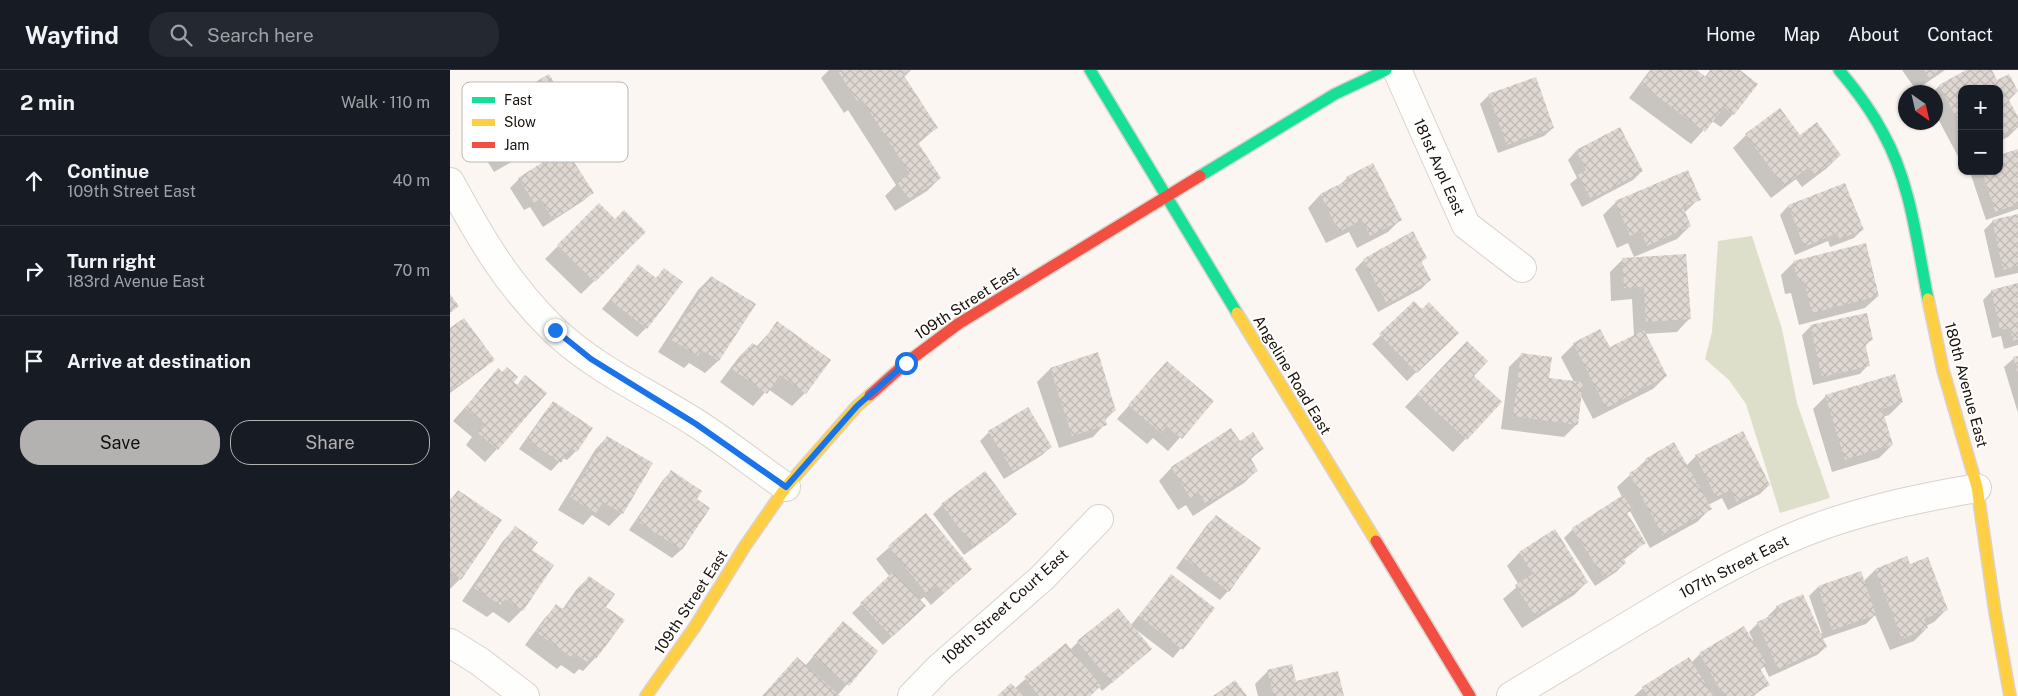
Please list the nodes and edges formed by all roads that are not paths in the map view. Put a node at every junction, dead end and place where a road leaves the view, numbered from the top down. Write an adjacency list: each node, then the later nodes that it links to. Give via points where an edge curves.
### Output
1 (1090, 70): 6 (street, Angeline Road East)
2 (1386, 70): 6 (street, 109th Street East, via 1335,94)
3 (1396, 70): 7 (street, 181st Avpl East, via 1466,225)
4 (1838, 70): 9 (street, 180th Avenue East, via 1877,119 1896,159 1914,219 1939,353)
5 (450, 182): 8 (street, via 485,245 515,288 555,330 591,359 696,424)
6 (1166, 196): 8 (street, 109th Street East, via 958,324 906,363 857,406); 15 (street, Angeline Road East)
7 (1522, 268)
8 (786, 487): 13 (street, 109th Street East)
9 (1977, 488): 16 (street, 107th Street East, via 1862,513 1805,532 1740,561); 17 (street, 180th Avenue East)
10 (1099, 519): 14 (street, 108th Street Court East, via 1042,578 939,668)
11 (450, 643): 12 (street)
12 (525, 696)
13 (646, 696)
14 (912, 696)
15 (1470, 696)
16 (1511, 696)
17 (2010, 696)

